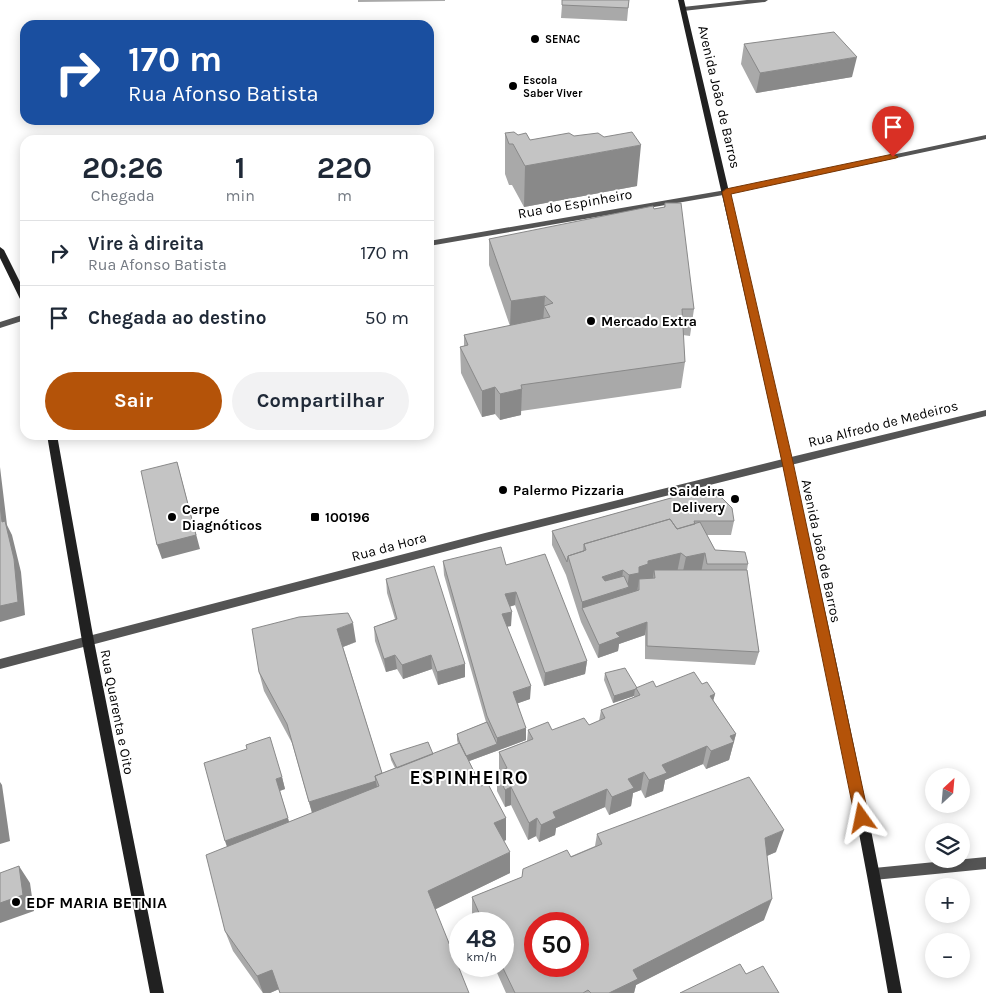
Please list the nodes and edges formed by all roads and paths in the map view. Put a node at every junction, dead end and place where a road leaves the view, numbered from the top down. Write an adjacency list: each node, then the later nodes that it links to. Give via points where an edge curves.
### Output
1 (680, 0): 3 (main road, Avenida João de Barros)
2 (764, 0): 3 (street)
3 (683, 9): 5 (main road, Avenida João de Barros)
4 (986, 137): 5 (street, Rua do Espinheiro)
5 (726, 192): 6 (street, Rua do Espinheiro); 13 (main road, Avenida João de Barros)
6 (434, 243)
7 (0, 250): 8 (main road)
8 (20, 292)
9 (20, 319): 10 (street)
10 (0, 325)
11 (986, 413): 13 (street, Rua Alfredo de Medeiros)
12 (53, 440): 14 (main road, Rua Quarenta e Oito)
13 (788, 462): 14 (street, Rua da Hora); 17 (main road, Avenida João de Barros)
14 (88, 640): 15 (street, Rua da Hora); 18 (main road, Rua Quarenta e Oito)
15 (0, 664)
16 (986, 863): 17 (street)
17 (874, 874): 19 (main road, Avenida João de Barros)
18 (156, 993)
19 (895, 993)

